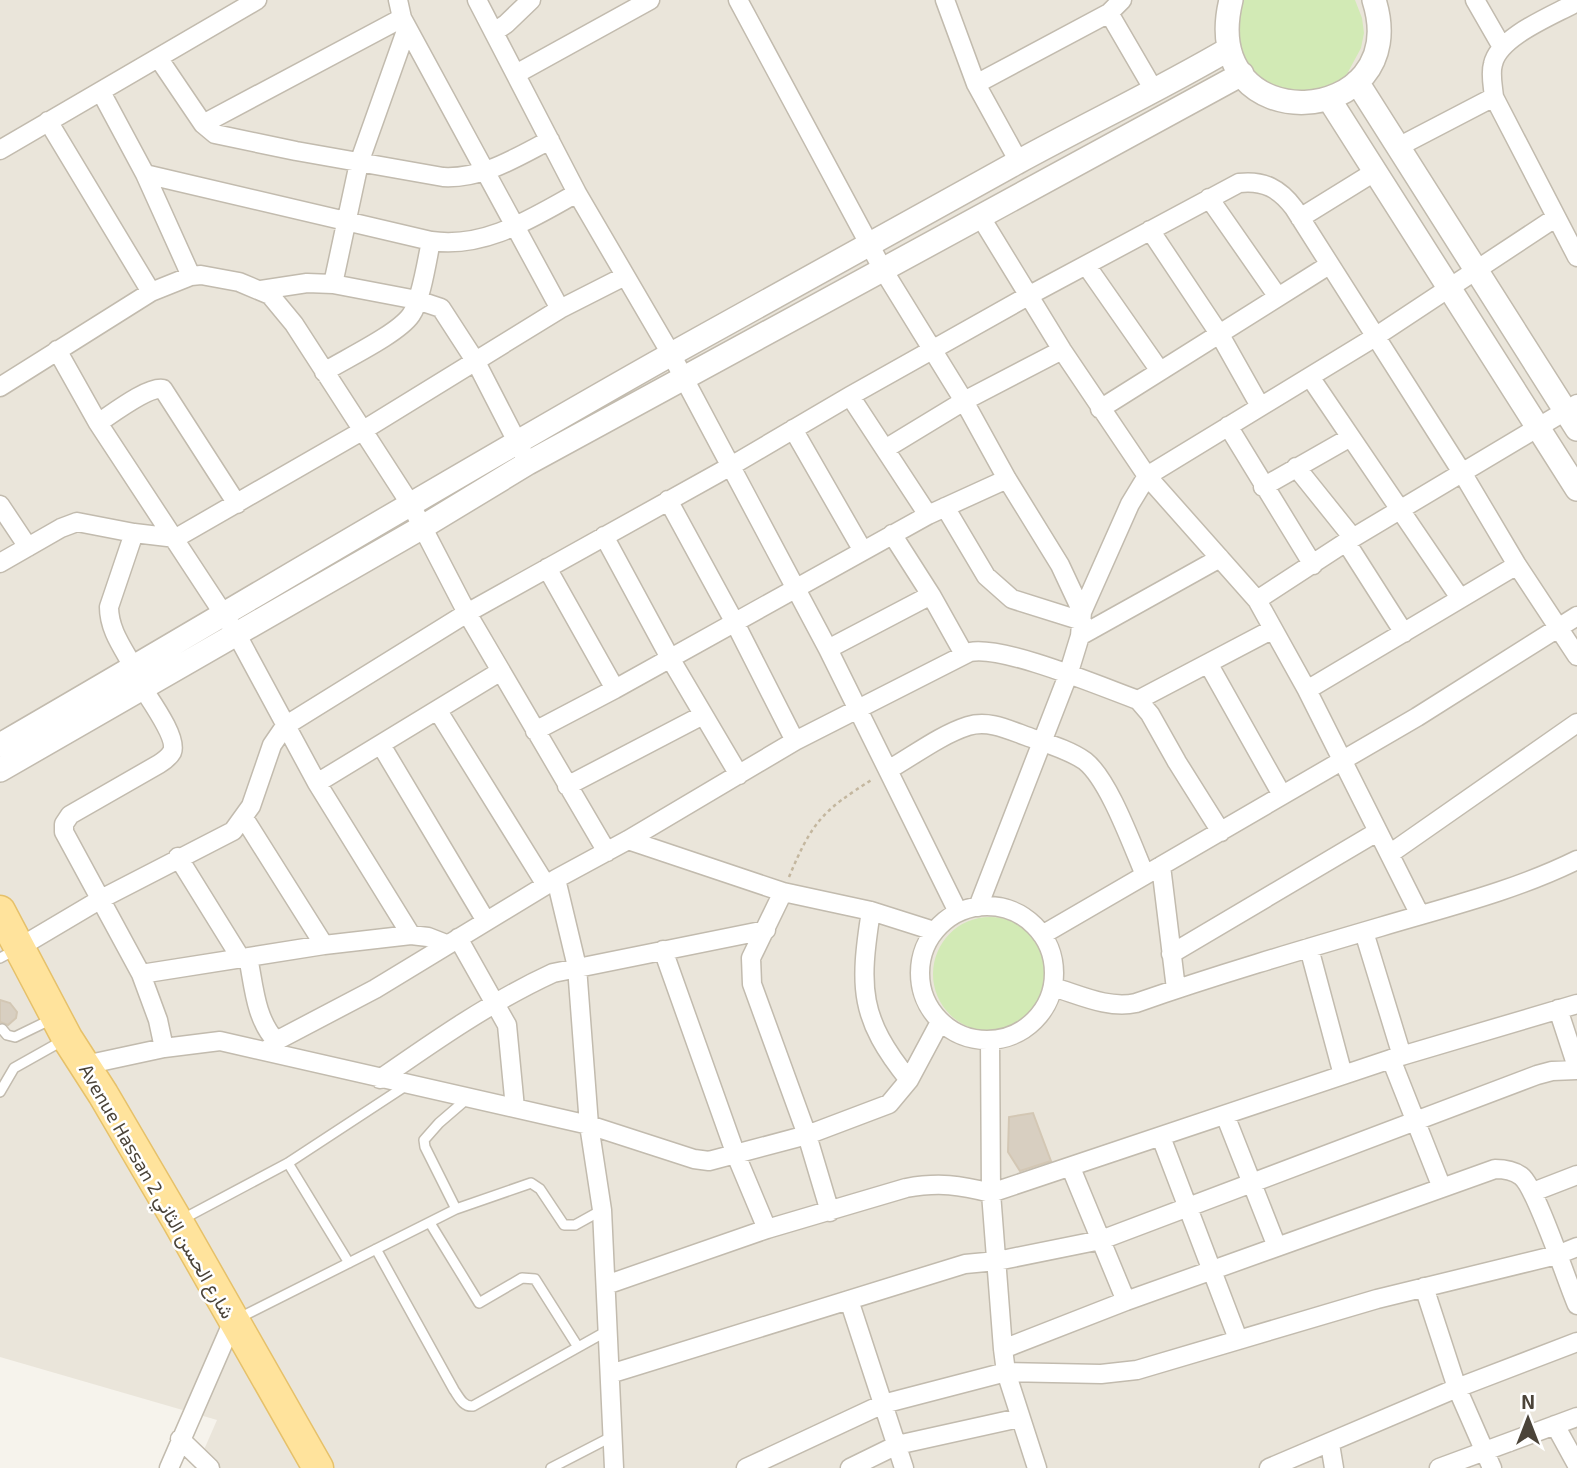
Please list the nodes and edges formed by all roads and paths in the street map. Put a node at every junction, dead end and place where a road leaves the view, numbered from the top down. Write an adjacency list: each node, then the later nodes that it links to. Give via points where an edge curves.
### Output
1 (257, 0): 16 (street)
2 (477, 0): 13 (street)
3 (531, 0): 13 (street)
4 (650, 0): 17 (street)
5 (738, 0): 44 (street)
6 (945, 0): 20 (street)
7 (1231, 0): 15 (street, via 1226,22)
8 (1374, 0): 19 (street, via 1378,44)
9 (1475, 0): 14 (street)
10 (1577, 2): 14 (street)
11 (1115, 6): 20 (street); 22 (street)
12 (402, 15): 26 (street); 31 (street); 33 (street)
13 (494, 32): 17 (street)
14 (1502, 47): 23 (street, via 1492,66)
15 (1229, 50): 18 (street); 22 (street)
16 (159, 59): 21 (street); 26 (street)
17 (516, 74): 27 (street)
18 (1242, 75): 24 (street, via 1272,98 1300,103); 37 (street)
19 (1357, 82): 24 (street); 28 (street)
20 (976, 84): 30 (street)
21 (101, 92): 25 (street); 34 (street)
22 (1155, 92): 30 (street)
23 (1494, 97): 28 (street); 39 (street)
24 (1329, 99): 32 (street)
25 (48, 121): 29 (street); 55 (street)
26 (202, 124): 31 (street, via 223,136)
27 (550, 140): 33 (street); 35 (street)
28 (1398, 147): 49 (street)
29 (0, 150)
30 (1019, 162): 44 (street)
31 (359, 163): 33 (street, via 443,177); 40 (street)
32 (1376, 171): 38 (street); 53 (street)
33 (487, 172): 41 (street)
34 (145, 174): 40 (street); 50 (street)
35 (577, 192): 41 (street); 51 (street)
36 (1209, 198): 38 (street, via 1239,183 1258,183 1287,198); 42 (street); 57 (street)
37 (980, 216): 48 (street); 56 (street)
38 (1300, 218): 47 (street)
39 (1555, 218): 45 (street); 49 (street)
40 (345, 221): 43 (street); 52 (street)
41 (516, 227): 43 (street, via 456,244); 59 (street)
42 (1150, 230): 46 (street); 60 (street)
43 (432, 241): 58 (street)
44 (870, 245): 48 (street); 65 (street)
45 (1577, 257)
46 (1086, 265): 56 (street); 67 (street)
47 (1329, 265): 57 (street); 61 (street)
48 (882, 268): 64 (street); 70 (street)
49 (1476, 271): 53 (street); 76 (street)
50 (191, 276): 54 (street, via 218,277); 55 (street)
51 (625, 276): 59 (street); 65 (street)
52 (333, 284): 54 (street, via 299,283); 58 (street)
53 (1450, 289): 61 (street); 79 (street)
54 (261, 290): 68 (street, via 282,308)
55 (151, 292): 63 (street)
56 (1028, 296): 62 (street); 64 (street)
57 (1278, 297): 60 (street)
58 (417, 300): 66 (street, via 441,308); 68 (street, via 403,324)
59 (560, 309): 66 (street)
60 (1220, 335): 67 (street); 74 (street)
61 (1375, 337): 69 (street); 88 (street)
62 (1062, 350): 73 (street); 75 (street)
63 (57, 351): 71 (street); 77 (street)
64 (932, 351): 72 (street); 73 (street)
65 (671, 354): 70 (street); 83 (street)
66 (476, 362): 81 (street); 83 (street)
67 (1160, 370): 75 (street)
68 (324, 372): 81 (street)
69 (1310, 377): 74 (street); 82 (street)
70 (683, 379): 85 (street); 86 (street)
71 (0, 387)
72 (850, 396): 80 (street); 84 (street)
73 (964, 401): 84 (street); 90 (street)
74 (1260, 406): 78 (street)
75 (1100, 409): 89 (street)
76 (1573, 415): 79 (street)
77 (98, 423): 94 (street, via 148,391 163,390); 104 (street)
78 (1228, 426): 89 (street); 91 (street)
79 (1537, 426): 88 (street); 92 (street)
80 (793, 429): 86 (street); 107 (street)
81 (362, 431): 94 (street); 96 (street)
82 (1349, 438): 87 (street); 98 (street)
83 (518, 441): 85 (street); 96 (street)
84 (885, 449): 99 (street)
85 (528, 463): 100 (street)
86 (731, 466): 93 (street); 113 (street)
87 (1296, 467): 91 (street); 105 (street)
88 (1463, 474): 98 (street); 111 (street)
89 (1147, 476): 108 (street); 120 (street, via 1130,504)
90 (1007, 479): 97 (street); 120 (street, via 1060,565)
91 (1263, 487): 110 (street)
92 (1577, 489)
93 (668, 500): 103 (street); 119 (street)
94 (237, 504): 104 (street)
95 (0, 505): 106 (street)
96 (411, 505): 100 (street); 121 (street)
97 (945, 506): 99 (street); 120 (street, via 986,576 1012,599)
98 (1400, 511): 105 (street); 115 (street)
99 (928, 515): 102 (street)
100 (421, 528): 117 (street); 121 (street)
101 (134, 533): 104 (street); 106 (street, via 77,522); 132 (street, via 109,607 109,620)
102 (892, 534): 107 (street); 114 (street)
103 (604, 536): 112 (street); 128 (street)
104 (176, 538): 121 (street)
105 (1350, 540): 110 (street); 124 (street)
106 (28, 547): 109 (street)
107 (863, 551): 113 (street)
108 (1220, 558): 116 (street); 120 (street)
109 (0, 563)
110 (1312, 565): 116 (street)
111 (1517, 565): 115 (street); 122 (street)
112 (547, 568): 117 (street); 133 (street)
113 (795, 589): 119 (street); 125 (street)
114 (931, 595): 125 (street); 126 (street)
115 (1460, 598): 124 (street)
116 (1257, 600): 123 (street)
117 (467, 613): 130 (street); 140 (street)
118 (1577, 616): 122 (street)
119 (735, 623): 128 (street); 142 (street)
120 (1081, 623): 131 (street)
121 (230, 624): 132 (street); 140 (street)
122 (1558, 628): 127 (street); 146 (street)
123 (1273, 629): 129 (street); 134 (street)
124 (1404, 633): 134 (street)
125 (828, 649): 136 (street)
126 (964, 654): 131 (street, via 991,652); 136 (street)
127 (1577, 656)
128 (670, 658): 133 (street); 138 (street)
129 (1209, 665): 135 (street); 152 (street)
130 (501, 671): 137 (street); 141 (street)
131 (1068, 675): 135 (street); 143 (street)
132 (138, 677): 144 (street); 147 (street); 164 (street, via 172,738 173,750 159,764 78,809 64,824 67,838)
133 (615, 690): 141 (street)
134 (1307, 690): 146 (street)
135 (1138, 700): 154 (street)
136 (859, 709): 142 (street); 148 (street)
137 (438, 710): 145 (street); 162 (street)
138 (703, 715): 149 (street); 151 (street)
139 (1577, 723): 158 (street)
140 (285, 726): 150 (street); 153 (street, via 272,745)
141 (535, 731): 151 (street)
142 (794, 741): 149 (street)
143 (1041, 742): 148 (street, via 1000,727 970,726); 161 (street, via 1086,762); 165 (street)
144 (0, 745)
145 (381, 745): 150 (street); 170 (street)
146 (1342, 760): 152 (street); 155 (street)
147 (0, 770)
148 (888, 770): 163 (path, via 825,813 802,846); 168 (street)
149 (739, 775): 156 (street)
150 (317, 783): 174 (street)
151 (567, 786): 157 (street)
152 (1282, 795): 154 (street)
153 (244, 818): 159 (street, via 233,831); 177 (street)
154 (1221, 832): 161 (street)
155 (1377, 832): 158 (street); 181 (street)
156 (628, 840): 157 (street); 163 (street)
157 (607, 852): 162 (street)
158 (1391, 853): 169 (street)
159 (178, 857): 164 (street); 182 (street)
160 (1577, 860): 169 (street, via 1500,893)
161 (1153, 870): 175 (street); 181 (street)
162 (551, 882): 170 (street); 183 (street)
163 (783, 892): 167 (street); 171 (street)
164 (101, 899): 180 (street); 184 (street)
165 (978, 907): 168 (street); 175 (street, via 1006,908 1025,917)
166 (0, 911): 180 (main road, Avenue Hassan 2 شارع الحسن الثاني)
167 (871, 911): 172 (street); 201 (street, via 864,971 866,1007 876,1033)
168 (958, 912): 172 (street)
169 (1420, 915): 173 (street)
170 (486, 921): 176 (street)
171 (766, 930): 179 (street); 209 (street, via 751,958 752,984)
172 (934, 931): 190 (street, via 919,967 928,1006)
173 (1364, 932): 178 (street); 196 (street)
174 (411, 935): 176 (street); 177 (street)
175 (1042, 935): 185 (street, via 1054,967)
176 (452, 941): 187 (street); 194 (street)
177 (324, 945): 182 (street)
178 (1309, 948): 186 (street); 199 (street)
179 (663, 950): 183 (street); 211 (street)
180 (10, 953): 191 (main road, Avenue Hassan 2 شارع الحسن الثاني)
181 (1171, 954): 186 (street)
182 (244, 957): 184 (street); 194 (street)
183 (577, 967): 187 (street, via 553,973); 208 (street)
184 (141, 974): 195 (street)
185 (1053, 987): 186 (street, via 1124,1005); 193 (street, via 1041,1013 1019,1032)
186 (1176, 989)
187 (497, 1003): 200 (street); 205 (street, via 507,1025)
188 (1577, 1004): 189 (street)
189 (1558, 1009): 196 (street); 198 (street)
190 (940, 1022): 193 (street, via 963,1036); 201 (street)
191 (62, 1028): 192 (lane, via 15,1037); 197 (main road, Avenue Hassan 2 شارع الحسن الثاني); 203 (lane, via 14,1068)
192 (2, 1029)
193 (990, 1040): 218 (street)
194 (272, 1046): 195 (street, via 220,1041); 200 (street)
195 (164, 1048): 197 (street)
196 (1396, 1058): 199 (street); 207 (street)
197 (85, 1065): 223 (main road, Avenue Hassan 2 شارع الحسن الثاني)
198 (1577, 1069): 207 (street, via 1537,1075)
199 (1343, 1075): 206 (street)
200 (380, 1079): 202 (street)
201 (909, 1080): 209 (street, via 889,1104)
202 (407, 1085): 204 (street); 212 (lane)
203 (0, 1092)
204 (468, 1098): 205 (street); 219 (lane, via 424,1140)
205 (514, 1108): 208 (street)
206 (1225, 1115): 210 (street); 215 (street)
207 (1415, 1122): 215 (street); 216 (street)
208 (589, 1125): 211 (street, via 694,1160); 221 (street)
209 (807, 1135): 211 (street); 222 (street)
210 (1161, 1137): 213 (street); 220 (street)
211 (736, 1155): 225 (street)
212 (288, 1163): 223 (lane); 232 (lane)
213 (1070, 1168): 218 (street); 226 (street)
214 (1577, 1175): 217 (street)
215 (1252, 1182): 220 (street); 227 (street)
216 (1441, 1188): 217 (street, via 1495,1169 1508,1169 1521,1175); 227 (street)
217 (1533, 1192): 230 (street)
218 (991, 1193): 222 (street, via 954,1184 927,1184); 231 (street)
219 (456, 1209): 221 (lane, via 531,1183 564,1225 575,1225); 224 (lane)
220 (1186, 1209): 226 (street); 233 (street)
221 (602, 1210): 234 (street)
222 (830, 1212): 225 (street)
223 (178, 1222): 239 (main road, Avenue Hassan 2 شارع الحسن الثاني)
224 (430, 1223): 229 (lane); 243 (lane, via 479,1303 522,1278 535,1279)
225 (767, 1229): 234 (street)
226 (1101, 1240): 231 (street); 237 (street)
227 (1277, 1247): 233 (street)
228 (1577, 1247): 230 (street)
229 (376, 1249): 232 (lane); 243 (lane, via 454,1390 468,1406)
230 (1557, 1255): 235 (street); 238 (street)
231 (997, 1261): 236 (street, via 965,1264); 244 (street)
232 (349, 1263): 239 (lane)
233 (1213, 1270): 237 (street); 241 (street)
234 (606, 1285): 240 (street)
235 (1424, 1287): 241 (street); 247 (street)
236 (849, 1300): 246 (street); 248 (street)
237 (1126, 1301): 244 (street)
238 (1577, 1305)
239 (233, 1321): 253 (street); 261 (main road, Avenue Hassan 2 شارع الحسن الثاني)
240 (608, 1331): 243 (lane); 246 (street)
241 (1238, 1339): 245 (street, via 1120,1373)
242 (1577, 1342): 247 (street)
243 (578, 1348)
244 (1003, 1349): 245 (street)
245 (1006, 1372): 248 (street); 250 (street)
246 (610, 1374): 252 (street)
247 (1457, 1388): 254 (street); 256 (street)
248 (883, 1404): 255 (street); 257 (street)
249 (1577, 1416): 251 (street)
250 (1019, 1418): 255 (street); 267 (street)
251 (1555, 1425): 256 (street); 258 (street)
252 (613, 1436): 262 (lane); 263 (street)
253 (180, 1439): 259 (street); 260 (street)
254 (1329, 1444): 268 (street); 269 (street)
255 (897, 1446): 265 (street); 266 (street)
256 (1483, 1451): 270 (street); 271 (street)
257 (786, 1460): 264 (street)
258 (1577, 1465)
259 (169, 1468)
260 (210, 1468)
261 (318, 1468)
262 (551, 1468)
263 (614, 1468)
264 (746, 1468)
265 (850, 1468)
266 (904, 1468)
267 (1037, 1468)
268 (1269, 1468)
269 (1334, 1468)
270 (1438, 1468)
271 (1492, 1468)

